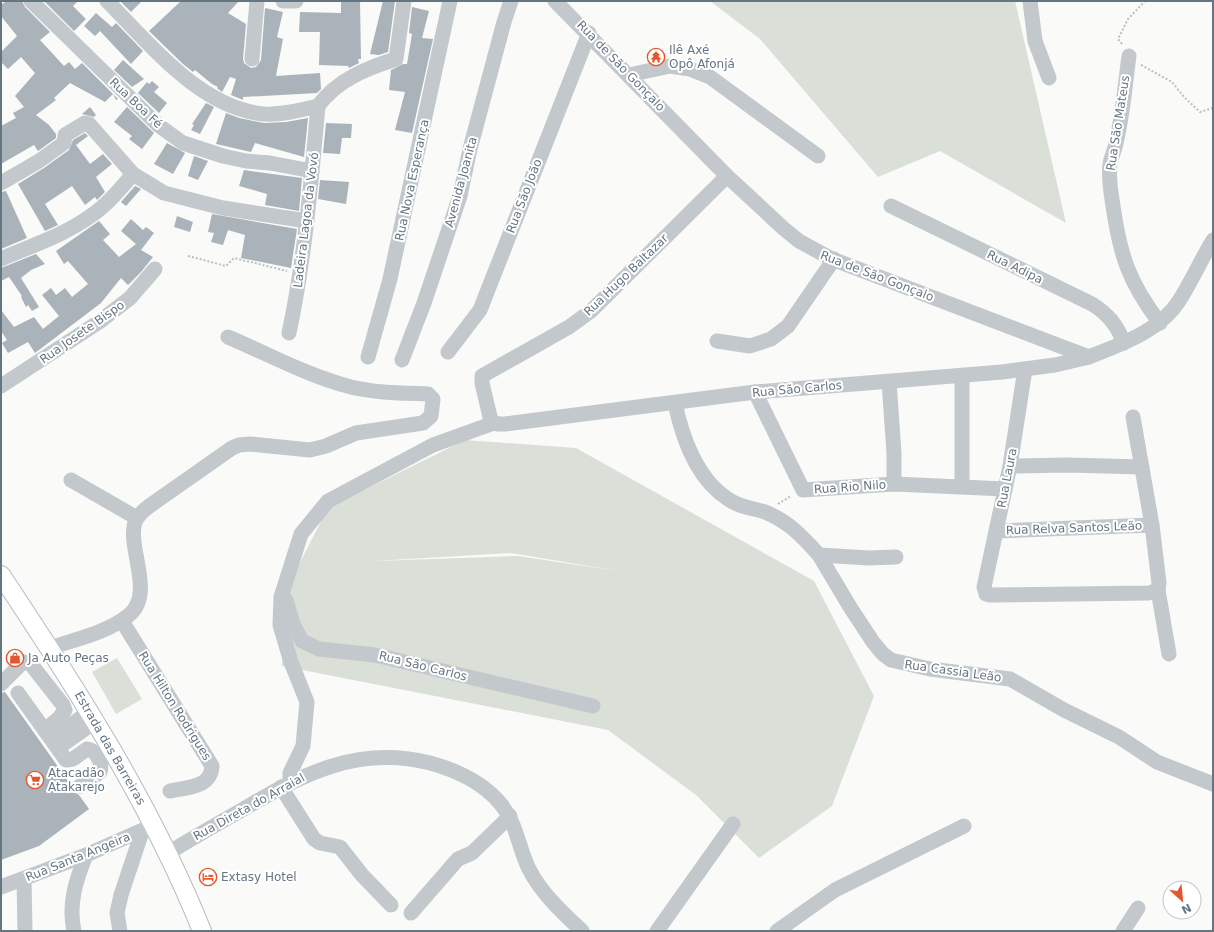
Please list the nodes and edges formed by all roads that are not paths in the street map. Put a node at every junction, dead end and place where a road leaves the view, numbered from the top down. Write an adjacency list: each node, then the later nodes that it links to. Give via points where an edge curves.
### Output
1 (31, 1): 18 (street, Rua Boa Fé, via 158,125 183,142 246,161)
2 (107, 1): 16 (street, via 188,80 218,101 265,114 287,113)
3 (257, 1): 13 (street)
4 (283, 1): 5 (street)
5 (296, 1)
6 (404, 1): 16 (street, via 396,59 340,84 326,95)
7 (450, 1): 34 (street, Rua Nova Esperança, via 392,272)
8 (511, 1): 36 (street, Avenida Joanita, via 474,134 460,196 424,304)
9 (556, 1): 11 (street, Rua de São Gonçalo)
10 (1030, 1): 15 (street, via 1035,41)
11 (589, 33): 14 (street, Rua de São Gonçalo); 33 (street, Rua São João, via 480,310)
12 (1129, 56): 28 (street, Rua São Mateus, via 1116,144 1110,164 1110,183 1125,265 1135,287)
13 (252, 60)
14 (630, 75): 17 (street, via 670,66 690,69 710,77); 20 (street, Rua de São Gonçalo)
15 (1049, 78)
16 (318, 106): 18 (street, Ladeira Lagoa da Vovó)
17 (818, 156)
18 (312, 171): 23 (street, Ladeira Lagoa da Vovó)
19 (133, 174): 21 (street, via 89,124 85,123 65,135 64,143); 23 (street, via 164,192 191,200 224,208); 25 (street, via 109,201 73,227)
20 (727, 176): 26 (street, Rua de São Gonçalo, via 799,241 816,252); 44 (street, Rua Hugo Baltazar, via 591,311 569,327 482,376 490,417)
21 (1, 184)
22 (891, 206): 32 (street, Rua Adipa, via 1092,304 1112,320)
23 (308, 221): 29 (street, Ladeira Lagoa da Vovó)
24 (1213, 240): 28 (street, via 1178,302)
25 (1, 259)
26 (834, 259): 31 (street, via 788,326 771,339 750,346); 35 (street, Rua de São Gonçalo)
27 (156, 269): 40 (street, Rua Josete Bispo, via 130,298 99,322)
28 (1160, 323): 32 (street)
29 (289, 333)
30 (228, 337): 51 (street, via 304,371 351,387 428,394 433,399 431,416 423,423 356,433 310,450 239,445 148,507)
31 (717, 341)
32 (1124, 343): 35 (street)
33 (448, 352)
34 (368, 357)
35 (1089, 357): 37 (street, Rua São Carlos)
36 (402, 360)
37 (1026, 369): 38 (street, Rua São Carlos); 45 (street, Rua Laura)
38 (962, 376): 39 (street, Rua São Carlos); 49 (street)
39 (889, 382): 41 (street, Rua São Carlos); 48 (street)
40 (1, 386)
41 (755, 392): 42 (street, Rua São Carlos); 48 (street, Rua Rio Nilo, via 803,490)
42 (675, 403): 44 (street, Rua São Carlos); 54 (street, Rua Cassia Leão, via 685,440 708,480 727,499 779,518 792,527)
43 (1132, 417): 46 (street)
44 (500, 423): 58 (street, Rua São Carlos, via 433,444 328,501 301,534)
45 (1010, 466): 46 (street); 50 (street, Rua Laura)
46 (1142, 466): 52 (street)
47 (71, 480): 51 (street)
48 (894, 484): 49 (street, Rua Rio Nilo)
49 (962, 486): 50 (street, Rua Rio Nilo)
50 (1005, 489): 53 (street, Rua Laura)
51 (137, 518): 59 (street, via 134,533 140,598 137,607)
52 (1152, 525): 53 (street, Rua Relva Santos Leão); 57 (street)
53 (997, 531): 57 (street, Rua Laura, via 984,587 986,594 995,596 1149,593)
54 (819, 555): 55 (street); 68 (street, Rua Cassia Leão, via 873,642 891,660 930,669 1010,679 1064,710 1119,737 1157,762)
55 (896, 557)
56 (1, 575): 60 (main road, Estrada das Barreiras)
57 (1158, 590): 61 (street)
58 (281, 597): 64 (street, Rua São Carlos, via 286,600 293,624 302,641 319,649 375,654); 67 (street, Rua São Carlos, via 280,625 307,702 303,746)
59 (122, 620): 60 (street); 70 (street, Rua Hilton Rodrigues, via 212,766 211,773 202,784)
60 (49, 648): 65 (main road, Estrada das Barreiras)
61 (1169, 654)
62 (1, 684): 66 (street, via 22,662 30,663 64,705 65,710 59,718)
63 (18, 693): 66 (street)
64 (593, 706)
65 (93, 716): 66 (street); 74 (main road, Estrada das Barreiras)
66 (52, 739): 69 (street, via 66,760 73,759 87,749 96,754 100,772)
67 (285, 784): 71 (street, Rua Direta do Arraial, via 335,764 355,760 381,757 423,762 442,766 477,783 491,794); 75 (street, Rua Direta do Arraial); 79 (street, via 314,839 320,843 340,847)
68 (1213, 784)
69 (80, 786)
70 (170, 791)
71 (510, 816): 81 (street, via 472,853 458,859); 86 (street, Rua Direta do Arraial, via 537,884)
72 (733, 824): 87 (street)
73 (964, 826): 88 (street, via 835,890)
74 (148, 829): 75 (main road, Estrada das Barreiras); 76 (street, Rua Santa Angeira); 84 (street, via 121,895 117,912)
75 (168, 853): 85 (main road, Estrada das Barreiras)
76 (86, 855): 77 (street, Rua Santa Angeira); 83 (street, via 77,877 72,905)
77 (24, 879): 78 (street, Rua Santa Angeira); 82 (street)
78 (1, 887)
79 (391, 905)
80 (1138, 908): 89 (street)
81 (412, 913)
82 (25, 931)
83 (74, 931)
84 (120, 931)
85 (202, 931)
86 (582, 931)
87 (657, 931)
88 (777, 931)
89 (1123, 931)

